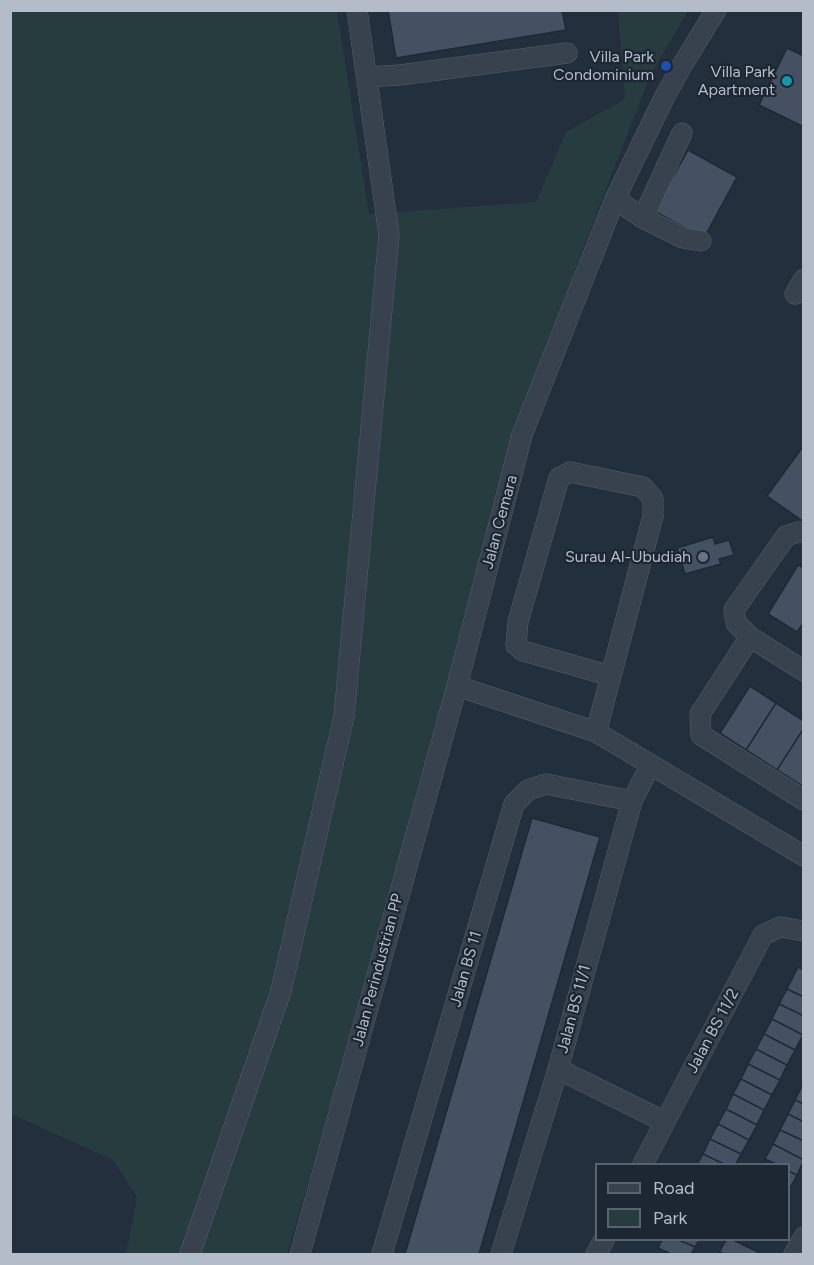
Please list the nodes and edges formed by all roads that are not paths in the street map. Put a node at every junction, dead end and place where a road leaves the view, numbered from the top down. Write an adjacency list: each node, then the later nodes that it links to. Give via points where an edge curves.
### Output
1 (357, 10): 4 (street)
2 (716, 10): 6 (street, Jalan Cemara, via 664,98)
3 (567, 53): 4 (street)
4 (367, 77): 24 (street, via 389,236 344,716 281,991)
5 (682, 133): 7 (street)
6 (615, 199): 7 (street); 13 (street, Jalan Cemara, via 522,435)
7 (644, 218): 8 (street, via 683,238)
8 (701, 241)
9 (804, 532): 10 (street, via 786,536 734,610 736,623)
10 (750, 637): 11 (street); 16 (street, via 700,714 700,735)
11 (804, 671)
12 (610, 676): 12 (street, via 653,516 653,499 643,487 570,472 559,478 518,622 516,645 523,651); 14 (street)
13 (457, 686): 14 (street); 25 (street, Jalan Perindustrian PP)
14 (596, 732): 15 (street)
15 (650, 766): 17 (street, Jalan BS 11/1); 18 (street)
16 (804, 800)
17 (632, 801): 20 (street, Jalan BS 11/1); 26 (street, Jalan BS 11, via 546,784 528,790 514,804)
18 (804, 856)
19 (804, 932): 21 (street, Jalan BS 11/2, via 780,927 763,935)
20 (558, 1070): 21 (street); 27 (street, Jalan BS 11/1)
21 (665, 1122): 22 (street, Jalan BS 11/2)
22 (644, 1163)
23 (804, 1237): 28 (street)
24 (190, 1254)
25 (300, 1254)
26 (382, 1254)
27 (501, 1254)
28 (794, 1254)

